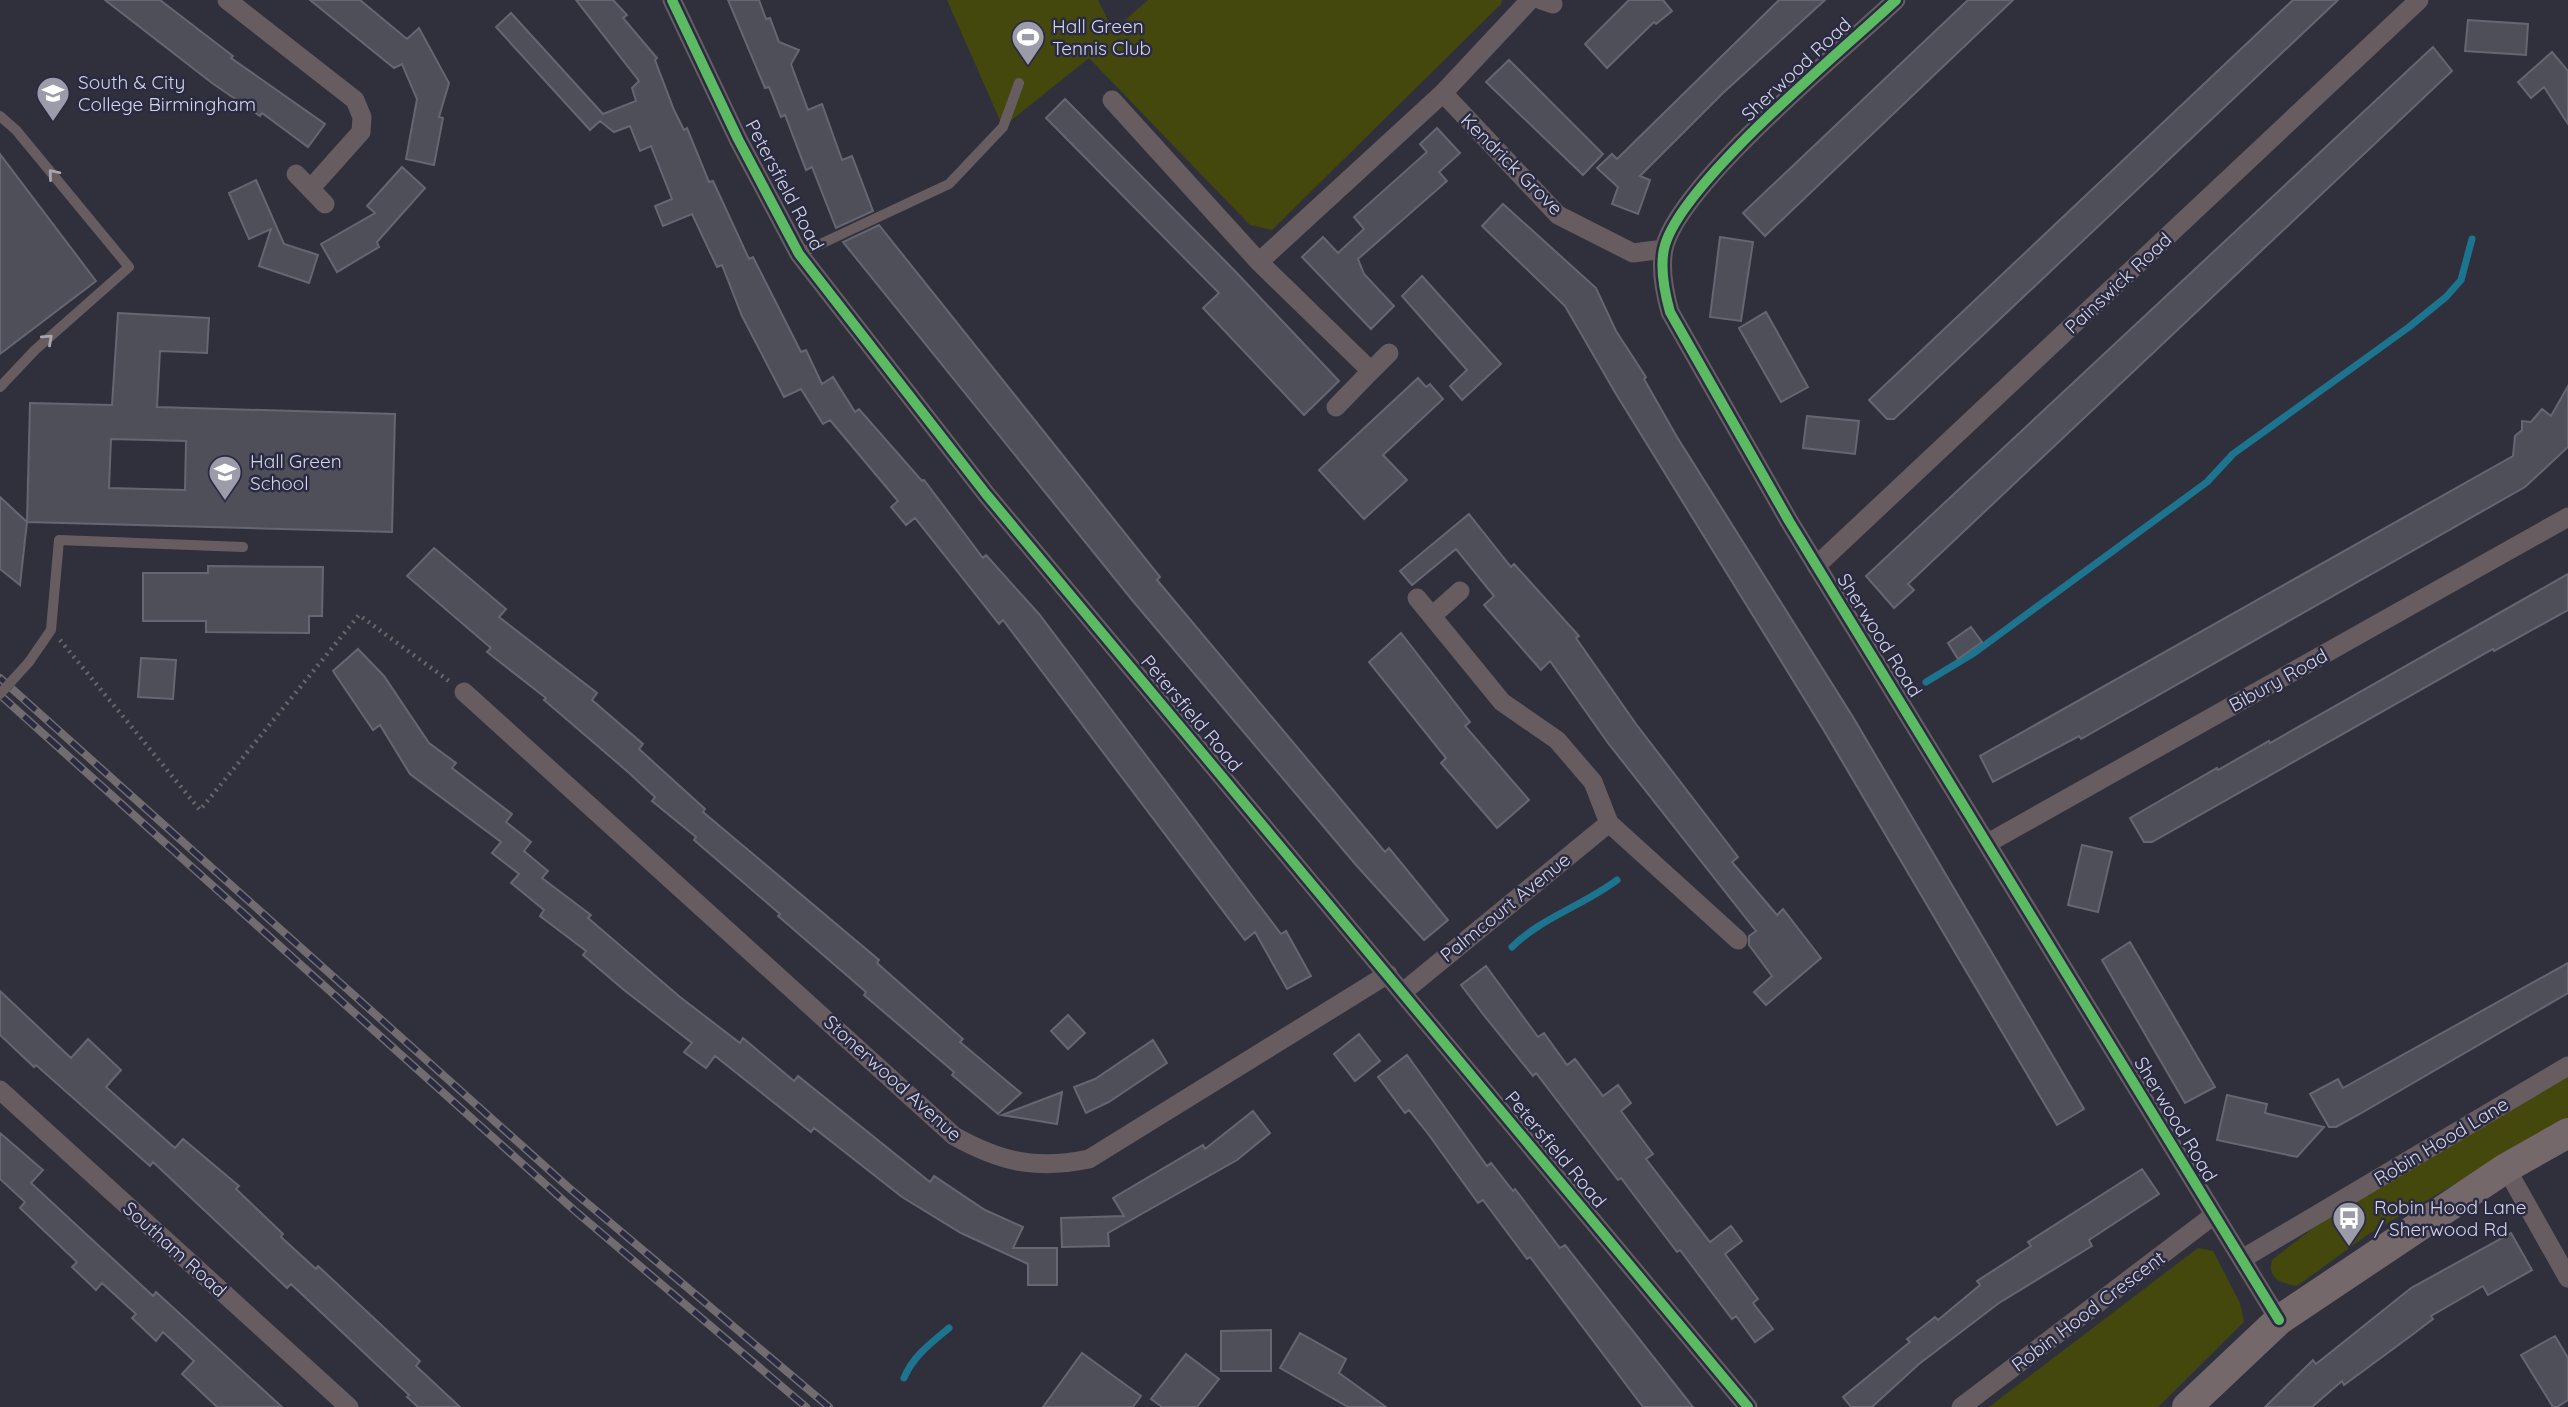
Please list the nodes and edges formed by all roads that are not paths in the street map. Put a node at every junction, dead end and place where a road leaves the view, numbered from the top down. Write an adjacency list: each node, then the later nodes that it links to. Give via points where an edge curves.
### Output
1 (227, 0): 11 (street, via 355,100 362,117 361,132)
2 (672, 0): 14 (street, Petersfield Road)
3 (1531, 0): 7 (street)
4 (1896, 0): 13 (street, Sherwood Road, via 1721,164 1684,210)
5 (2419, 0): 22 (street, Painswick Road)
6 (1018, 83): 14 (lane, via 1003,127 949,184)
7 (1443, 93): 13 (street, Kendrick Grove, via 1558,215 1633,253); 15 (street)
8 (1112, 100): 15 (street)
9 (0, 116): 18 (lane, one-way to 9, via 129,267)
10 (296, 174): 11 (street)
11 (311, 188): 12 (street)
12 (325, 204)
13 (1664, 249): 22 (street, Sherwood Road, via 1670,312)
14 (799, 254): 31 (street, Petersfield Road, via 986,494)
15 (1259, 262): 17 (street)
16 (1389, 353): 17 (street)
17 (1371, 371): 19 (street)
18 (0, 387)
19 (1336, 407)
20 (2568, 517): 29 (street, Bibury Road)
21 (243, 547): 27 (lane, bridge, via 59,540 51,630 30,662)
22 (1816, 566): 29 (street, Sherwood Road)
23 (1460, 591): 25 (street)
24 (1417, 598): 25 (street)
25 (1432, 616): 28 (street, via 1502,702 1557,740 1593,782)
26 (464, 692): 31 (street, Stonerwood Avenue, via 954,1136 987,1154 1035,1164 1089,1159)
27 (0, 694)
28 (1609, 823): 30 (street); 32 (street, Palmcourt Avenue)
29 (1988, 843): 37 (street, Sherwood Road)
30 (1738, 940)
31 (1388, 974): 32 (street, Petersfield Road)
32 (1403, 992): 42 (street, Petersfield Road)
33 (2568, 1066): 38 (street, Robin Hood Lane)
34 (0, 1090): 41 (street, Southam Road)
35 (2568, 1133): 36 (main road)
36 (2505, 1167): 39 (street); 40 (main road)
37 (2214, 1215): 38 (street, Sherwood Road); 43 (street, Robin Hood Crescent)
38 (2242, 1259): 40 (street, Sherwood Road)
39 (2568, 1278)
40 (2279, 1320): 44 (main road)
41 (349, 1407)
42 (1748, 1407)
43 (1961, 1407)
44 (2187, 1407)

